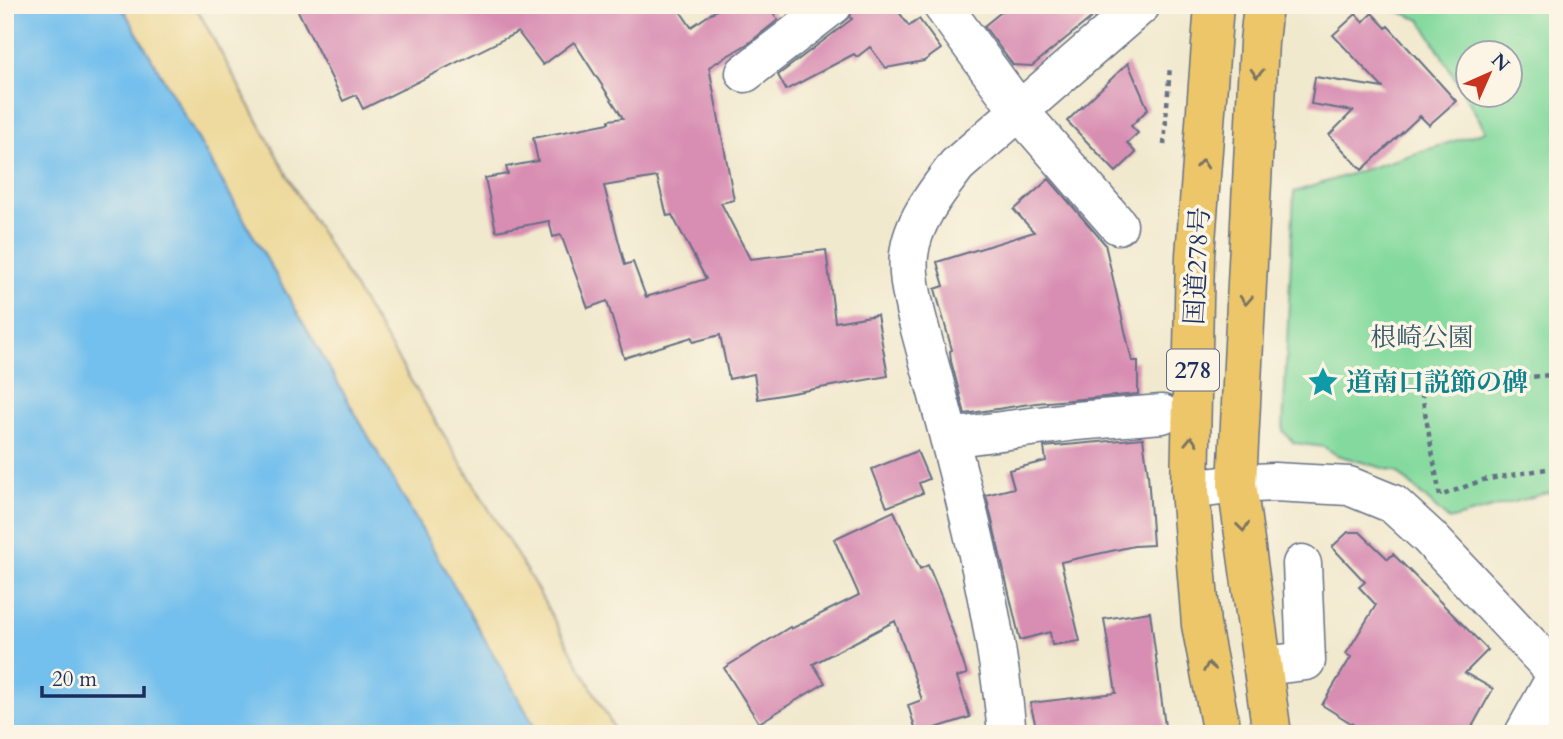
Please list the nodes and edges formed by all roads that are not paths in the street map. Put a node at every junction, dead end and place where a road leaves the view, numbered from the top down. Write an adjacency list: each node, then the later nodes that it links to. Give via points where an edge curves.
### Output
1 (833, 5): 6 (street)
2 (942, 5): 7 (street)
3 (1141, 5): 7 (street)
4 (1214, 5): 12 (highway, 国道278号 / 278, one-way to 4, via 1195,255)
5 (1263, 5): 11 (highway, 国道278号 / 278, one-way to 11)
6 (745, 73)
7 (1020, 112): 8 (street); 10 (street, via 957,165 935,193 909,254 916,314)
8 (1118, 225)
9 (1161, 414): 10 (street)
10 (949, 438): 16 (street, via 983,570 1003,680)
11 (1237, 484): 12 (street); 14 (highway, 国道278号 / 278, one-way to 14); 15 (street, via 1349,486 1393,504)
12 (1190, 491): 17 (highway, 国道278号 / 278, one-way to 12, via 1201,625)
13 (1302, 564): 14 (street, via 1306,661)
14 (1264, 666): 18 (highway, 国道278号 / 278)
15 (1558, 675): 19 (street)
16 (1007, 734)
17 (1222, 734)
18 (1272, 734)
19 (1524, 734)

